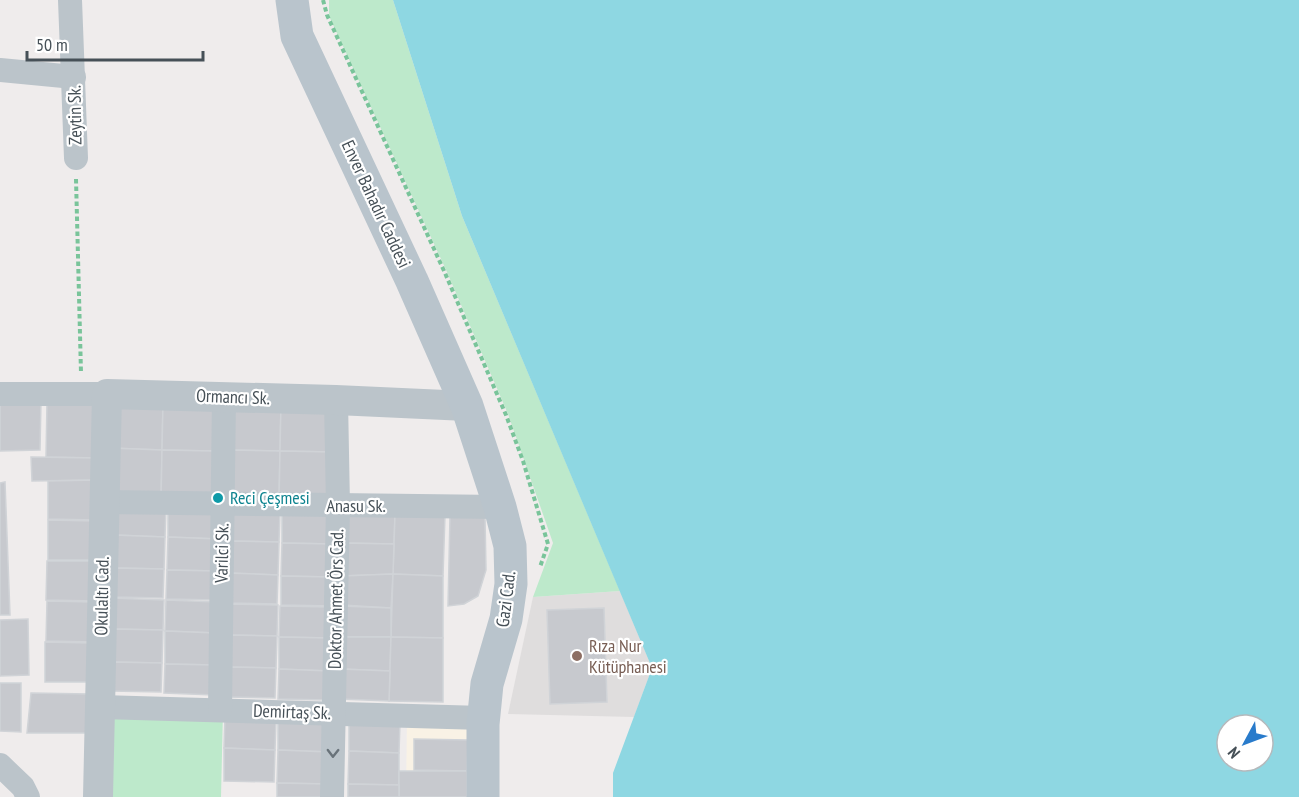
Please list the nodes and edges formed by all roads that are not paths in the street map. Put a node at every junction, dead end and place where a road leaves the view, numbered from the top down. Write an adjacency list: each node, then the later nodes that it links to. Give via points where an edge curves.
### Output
1 (70, 0): 4 (street, Zeytin Sk.)
2 (292, 0): 10 (main road, Enver Bahadır Caddesi, via 297,36)
3 (0, 70): 4 (street)
4 (74, 77): 5 (street, Zeytin Sk.)
5 (76, 158)
6 (0, 394): 7 (street, Ormancı Sk.)
7 (94, 394): 8 (street, Ormancı Sk.); 11 (street, Okulaltı Cad.)
8 (224, 397): 9 (street, Ormancı Sk.); 12 (street, Varilci Sk.)
9 (336, 400): 10 (street, Ormancı Sk.); 13 (street, Doktor Ahmet Örs Cad.)
10 (466, 406): 14 (main road, Gazi Cad.)
11 (104, 502): 12 (street, Anasu Sk.); 15 (street, Okulaltı Cad.)
12 (223, 505): 13 (street, Anasu Sk.); 16 (street, Varilci Sk.)
13 (338, 506): 14 (street, Anasu Sk.); 17 (street, Doktor Ahmet Örs Cad.)
14 (500, 507): 18 (main road, Gazi Cad., via 510,546 511,584 506,619 487,684)
15 (101, 707): 16 (street, Demirtaş Sk.); 21 (street, Okulaltı Cad.)
16 (220, 710): 17 (street, Demirtaş Sk.)
17 (333, 714): 18 (street, Demirtaş Sk.); 22 (street, Doktor Ahmet Örs Cad., one-way to 22)
18 (483, 718): 23 (main road, Gazi Cad.)
19 (0, 765): 20 (street)
20 (28, 797)
21 (98, 797)
22 (332, 797)
23 (483, 797)

